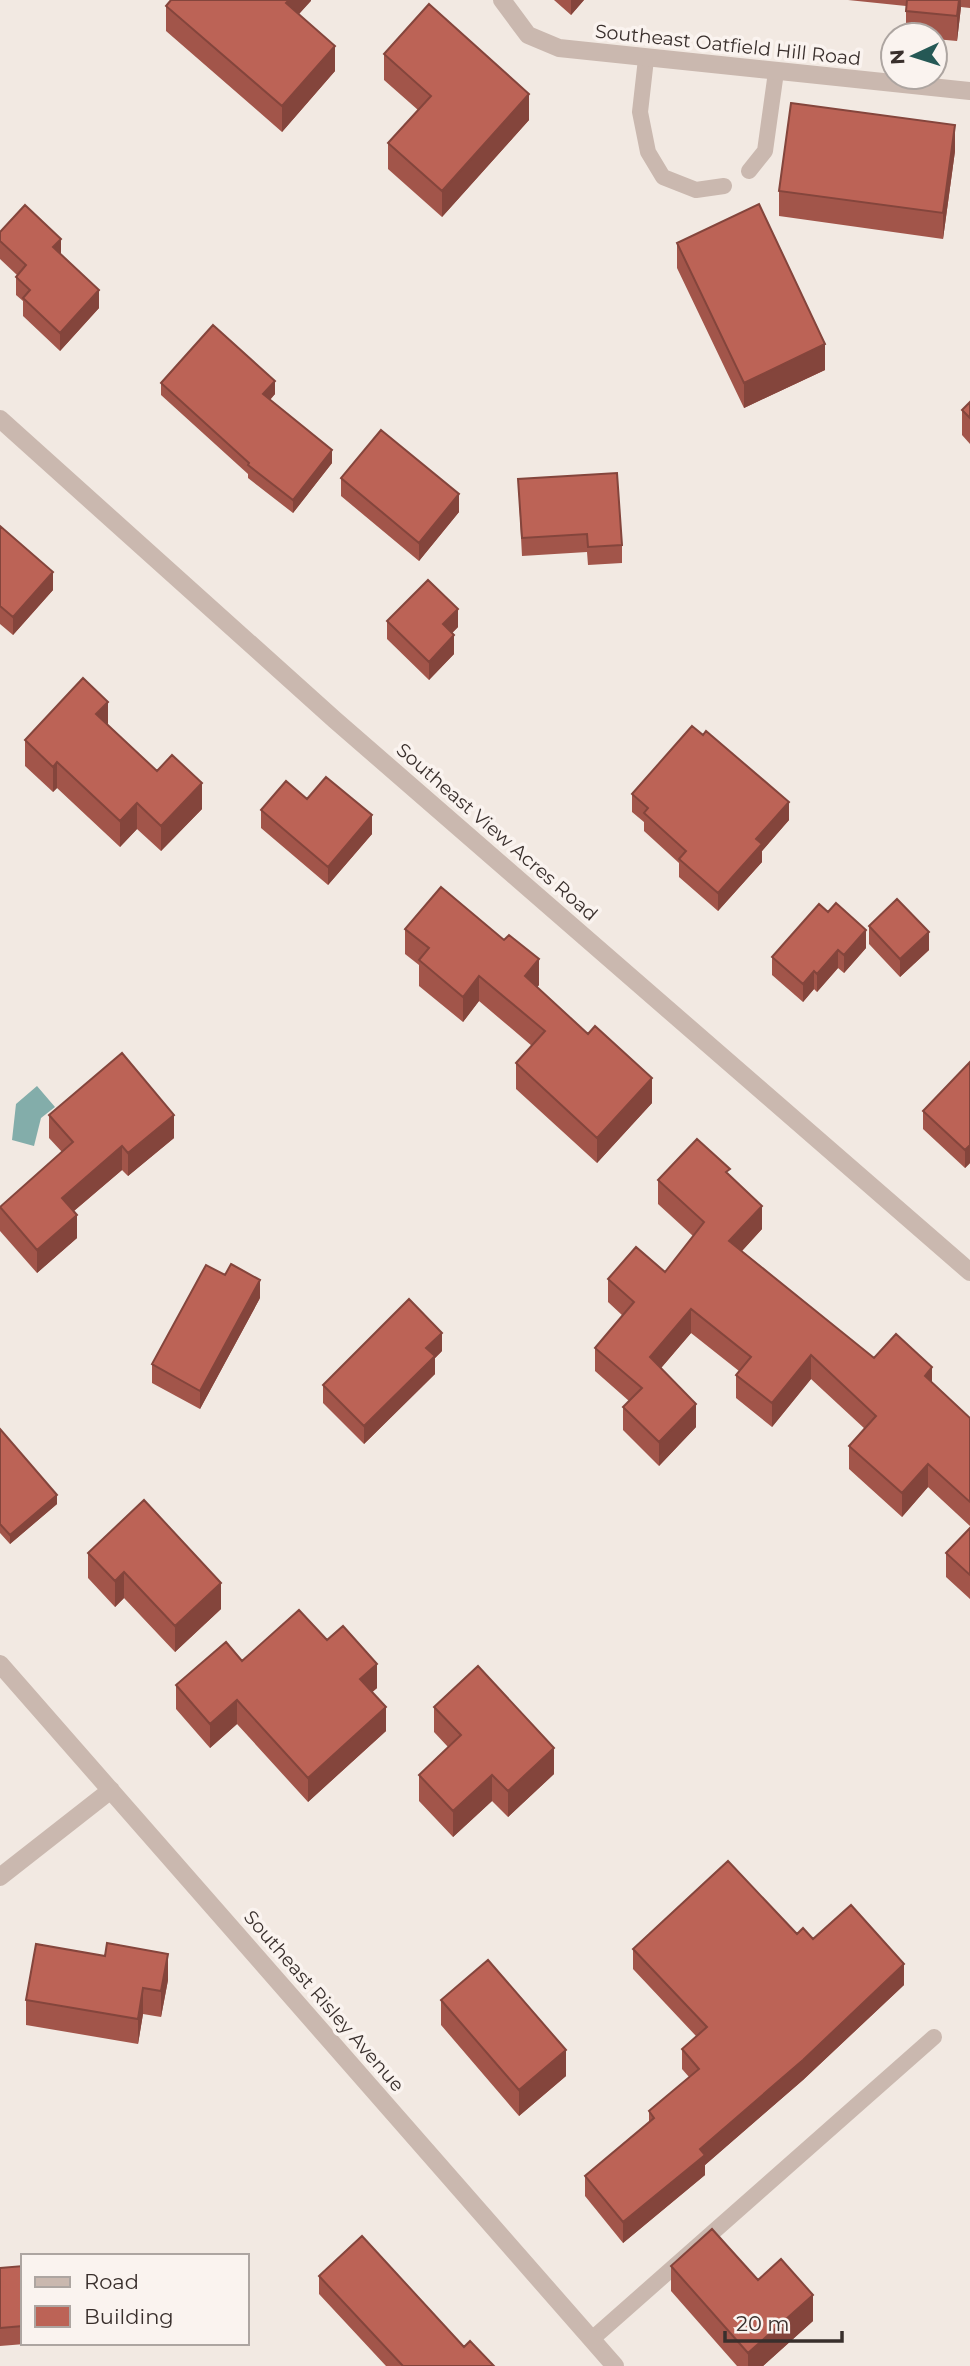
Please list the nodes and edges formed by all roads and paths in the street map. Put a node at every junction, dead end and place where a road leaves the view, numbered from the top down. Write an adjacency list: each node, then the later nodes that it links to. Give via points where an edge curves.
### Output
1 (502, 0): 2 (street, Southeast Oatfield Hill Road, via 528,35 559,48)
2 (646, 59): 3 (street, Southeast Oatfield Hill Road); 6 (lane, via 640,112 648,152 663,177 696,190)
3 (776, 72): 4 (street, Southeast Oatfield Hill Road); 5 (lane, via 765,151)
4 (970, 91)
5 (748, 171)
6 (724, 186)
7 (0, 419): 8 (street, Southeast View Acres Road, via 335,720)
8 (970, 1272)
9 (0, 1664): 10 (street, Southeast Risley Avenue)
10 (111, 1790): 11 (street); 13 (street, Southeast Risley Avenue)
11 (0, 1877)
12 (934, 2037): 13 (lane)
13 (592, 2339): 14 (street, Southeast Risley Avenue)
14 (615, 2366)

